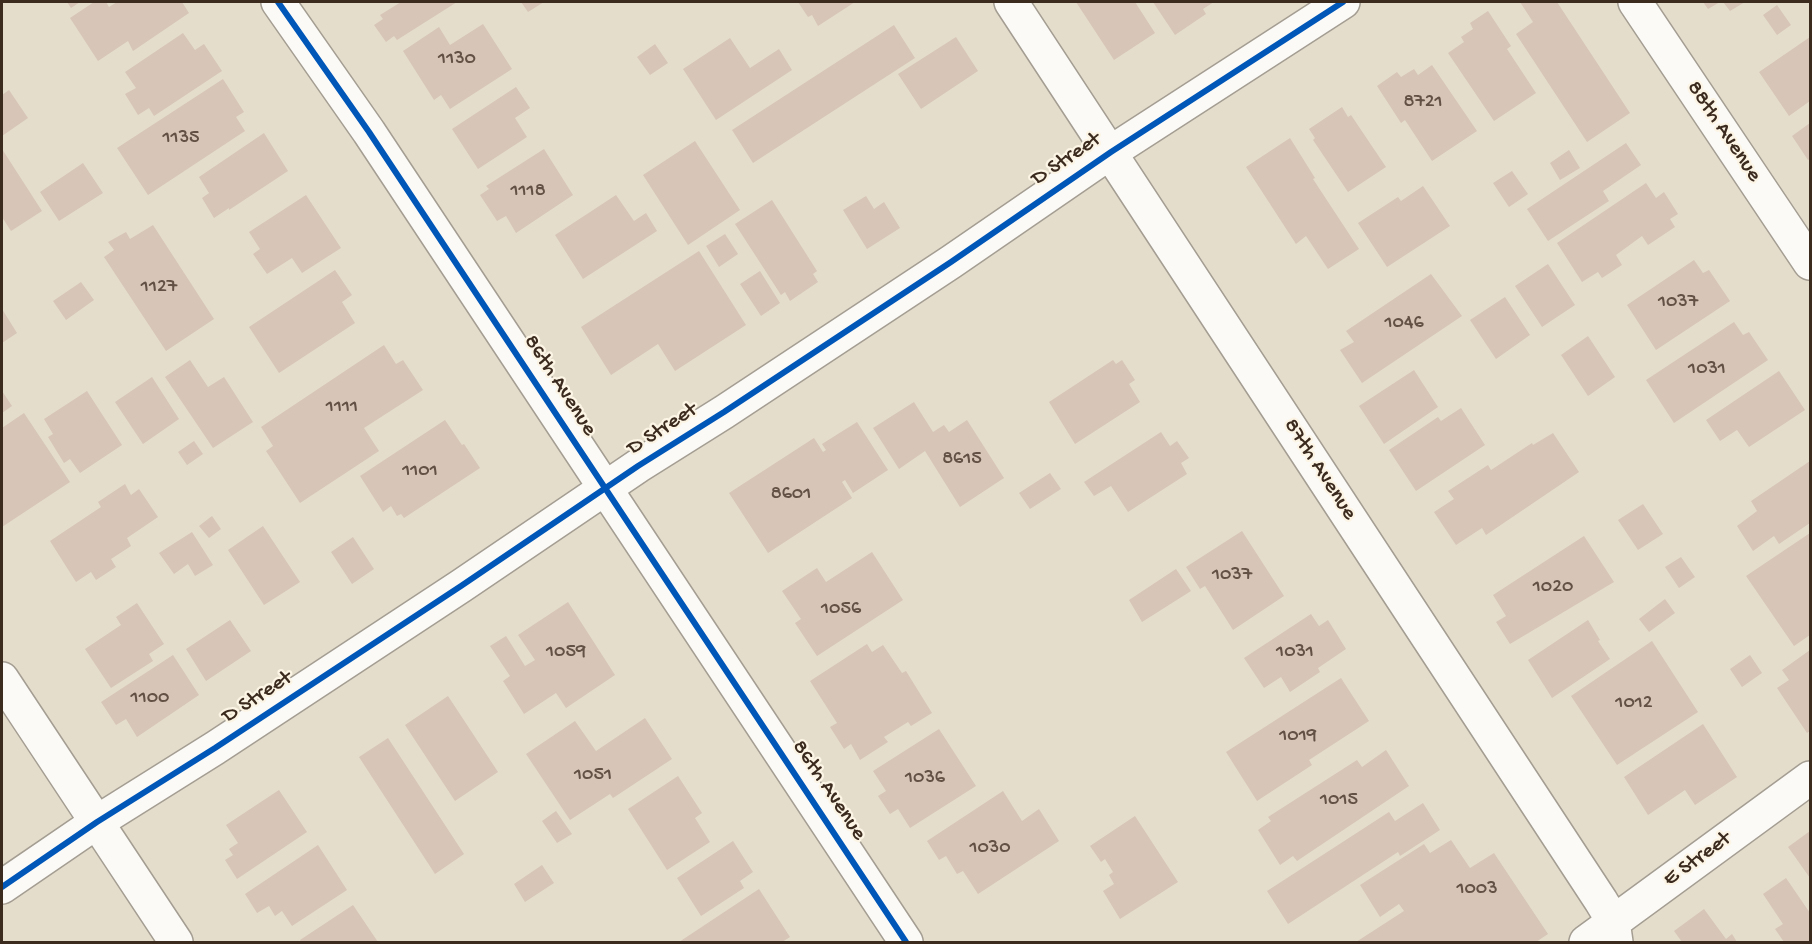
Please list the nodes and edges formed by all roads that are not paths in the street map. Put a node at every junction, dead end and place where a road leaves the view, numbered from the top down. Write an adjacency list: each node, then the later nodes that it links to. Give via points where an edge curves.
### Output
1 (278, 2): 7 (street, 86th Avenue)
2 (1011, 2): 5 (street, 87th Avenue)
3 (1343, 2): 5 (street, D Street)
4 (1635, 2): 6 (street, 88th Avenue)
5 (1111, 152): 7 (street, D Street, via 951,262); 12 (street, 87th Avenue)
6 (1810, 263)
7 (605, 488): 10 (street, D Street, via 255,722); 14 (street, 86th Avenue)
8 (2, 679): 10 (street)
9 (1810, 778): 12 (street, E Street)
10 (97, 822): 11 (street, D Street); 13 (street)
11 (2, 887)
12 (1615, 932): 15 (street, E Street)
13 (176, 942)
14 (906, 942)
15 (1586, 942)

